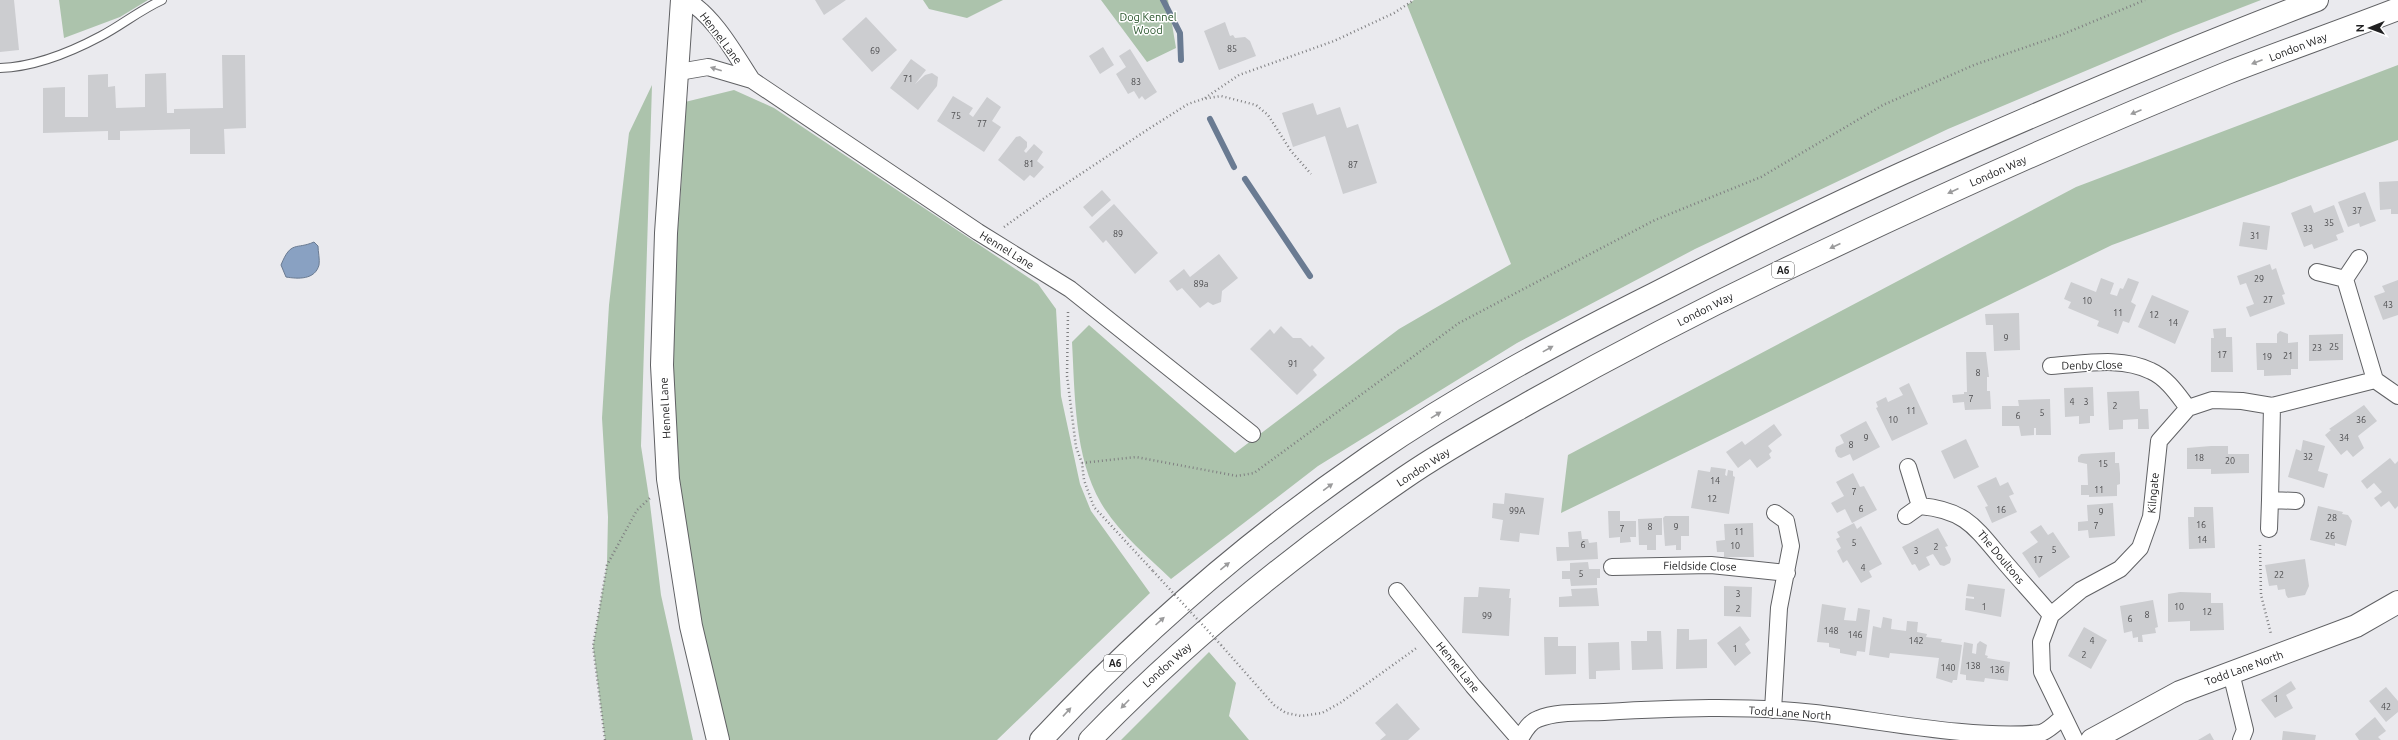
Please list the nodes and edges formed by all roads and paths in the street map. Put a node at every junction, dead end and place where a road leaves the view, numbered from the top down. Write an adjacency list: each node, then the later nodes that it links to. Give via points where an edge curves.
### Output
1 (162, 0): 8 (lane, via 143,8 102,36 53,58)
2 (682, 0): 9 (main road, Hennel Lane)
3 (686, 0): 10 (street, Hennel Lane, via 696,6 722,36)
4 (1414, 0): 11 (path, via 1394,13 1334,41 1239,75)
5 (2145, 0): 24 (path, via 2061,35 1974,65 1883,105 1761,178 1655,220 1459,323 1254,473 1237,476 1136,457)
6 (2317, 0): 45 (main road, A6, one-way to 6, via 1143,636 1213,575 1370,456 1470,393 1580,331 1811,215 2049,108)
7 (2398, 9): 46 (main road, London Way / A6, one-way to 46, via 2228,73 2030,156 1750,286 1596,365 1406,476 1307,548 1216,621 1133,696)
8 (0, 68)
9 (679, 72): 10 (street, Hennel Lane, one-way to 9, via 708,67); 26 (main road, Hennel Lane, via 666,232 662,365)
10 (752, 80): 13 (street, Hennel Lane)
11 (1203, 99): 12 (path, via 1221,96 1256,105 1268,115 1291,151); 13 (path, via 1188,104 1143,132 1043,198)
12 (1311, 174)
13 (989, 238): 17 (street, Hennel Lane)
14 (2359, 258): 16 (street)
15 (2317, 272): 16 (street)
16 (2345, 279): 19 (street)
17 (1070, 289): 23 (street, Hennel Lane); 24 (path, via 1066,333 1067,376 1076,447)
18 (2051, 366): 22 (street, Denby Close, via 2108,362 2131,364 2152,371 2172,388)
19 (2375, 380): 20 (street); 21 (street)
20 (2398, 396)
21 (2272, 406): 22 (street, via 2212,400); 27 (street)
22 (2188, 408): 37 (street, Kilngate, via 2159,441 2151,517 2140,548 2120,569 2081,590)
23 (1252, 434)
24 (1082, 463): 38 (path, bridge, via 1084,480 1094,506 1274,705 1286,713 1301,716 1322,712 1340,703)
25 (1908, 467): 29 (street)
26 (668, 480): 43 (path, via 637,510 607,564 593,646); 44 (main road, Hennel Lane, via 691,626)
27 (2270, 500): 28 (street); 32 (street)
28 (2296, 500)
29 (1920, 506): 31 (street); 37 (street, The Doultons, via 1936,507 1956,514 1979,530)
30 (1775, 513): 34 (street, via 1786,522 1790,546)
31 (1906, 516)
32 (2269, 529): 39 (path, via 2259,545 2261,595 2272,636)
33 (1612, 567): 34 (street, Fieldside Close, via 1711,565)
34 (1787, 573): 41 (street, via 1779,608)
35 (1397, 591): 38 (street, Hennel Lane)
36 (2398, 602): 39 (main road, Todd Lane North, via 2356,626)
37 (2051, 615): 42 (street, Kilngate, via 2041,642 2042,672)
38 (1433, 636): 47 (street, Hennel Lane)
39 (2283, 654): 40 (main road, Todd Lane North)
40 (2231, 673): 49 (main road, Todd Lane North, via 2180,692); 50 (street, via 2245,730)
41 (1773, 710): 42 (street, Todd Lane North, via 1814,713 1974,736 2042,733); 47 (street, Todd Lane North, via 1659,710 1555,715 1536,719)
42 (2063, 718): 48 (street, Kilngate)
43 (605, 740)
44 (718, 740)
45 (1040, 740)
46 (1090, 740)
47 (1520, 740)
48 (2075, 740)
49 (2092, 740)
50 (2241, 740)

